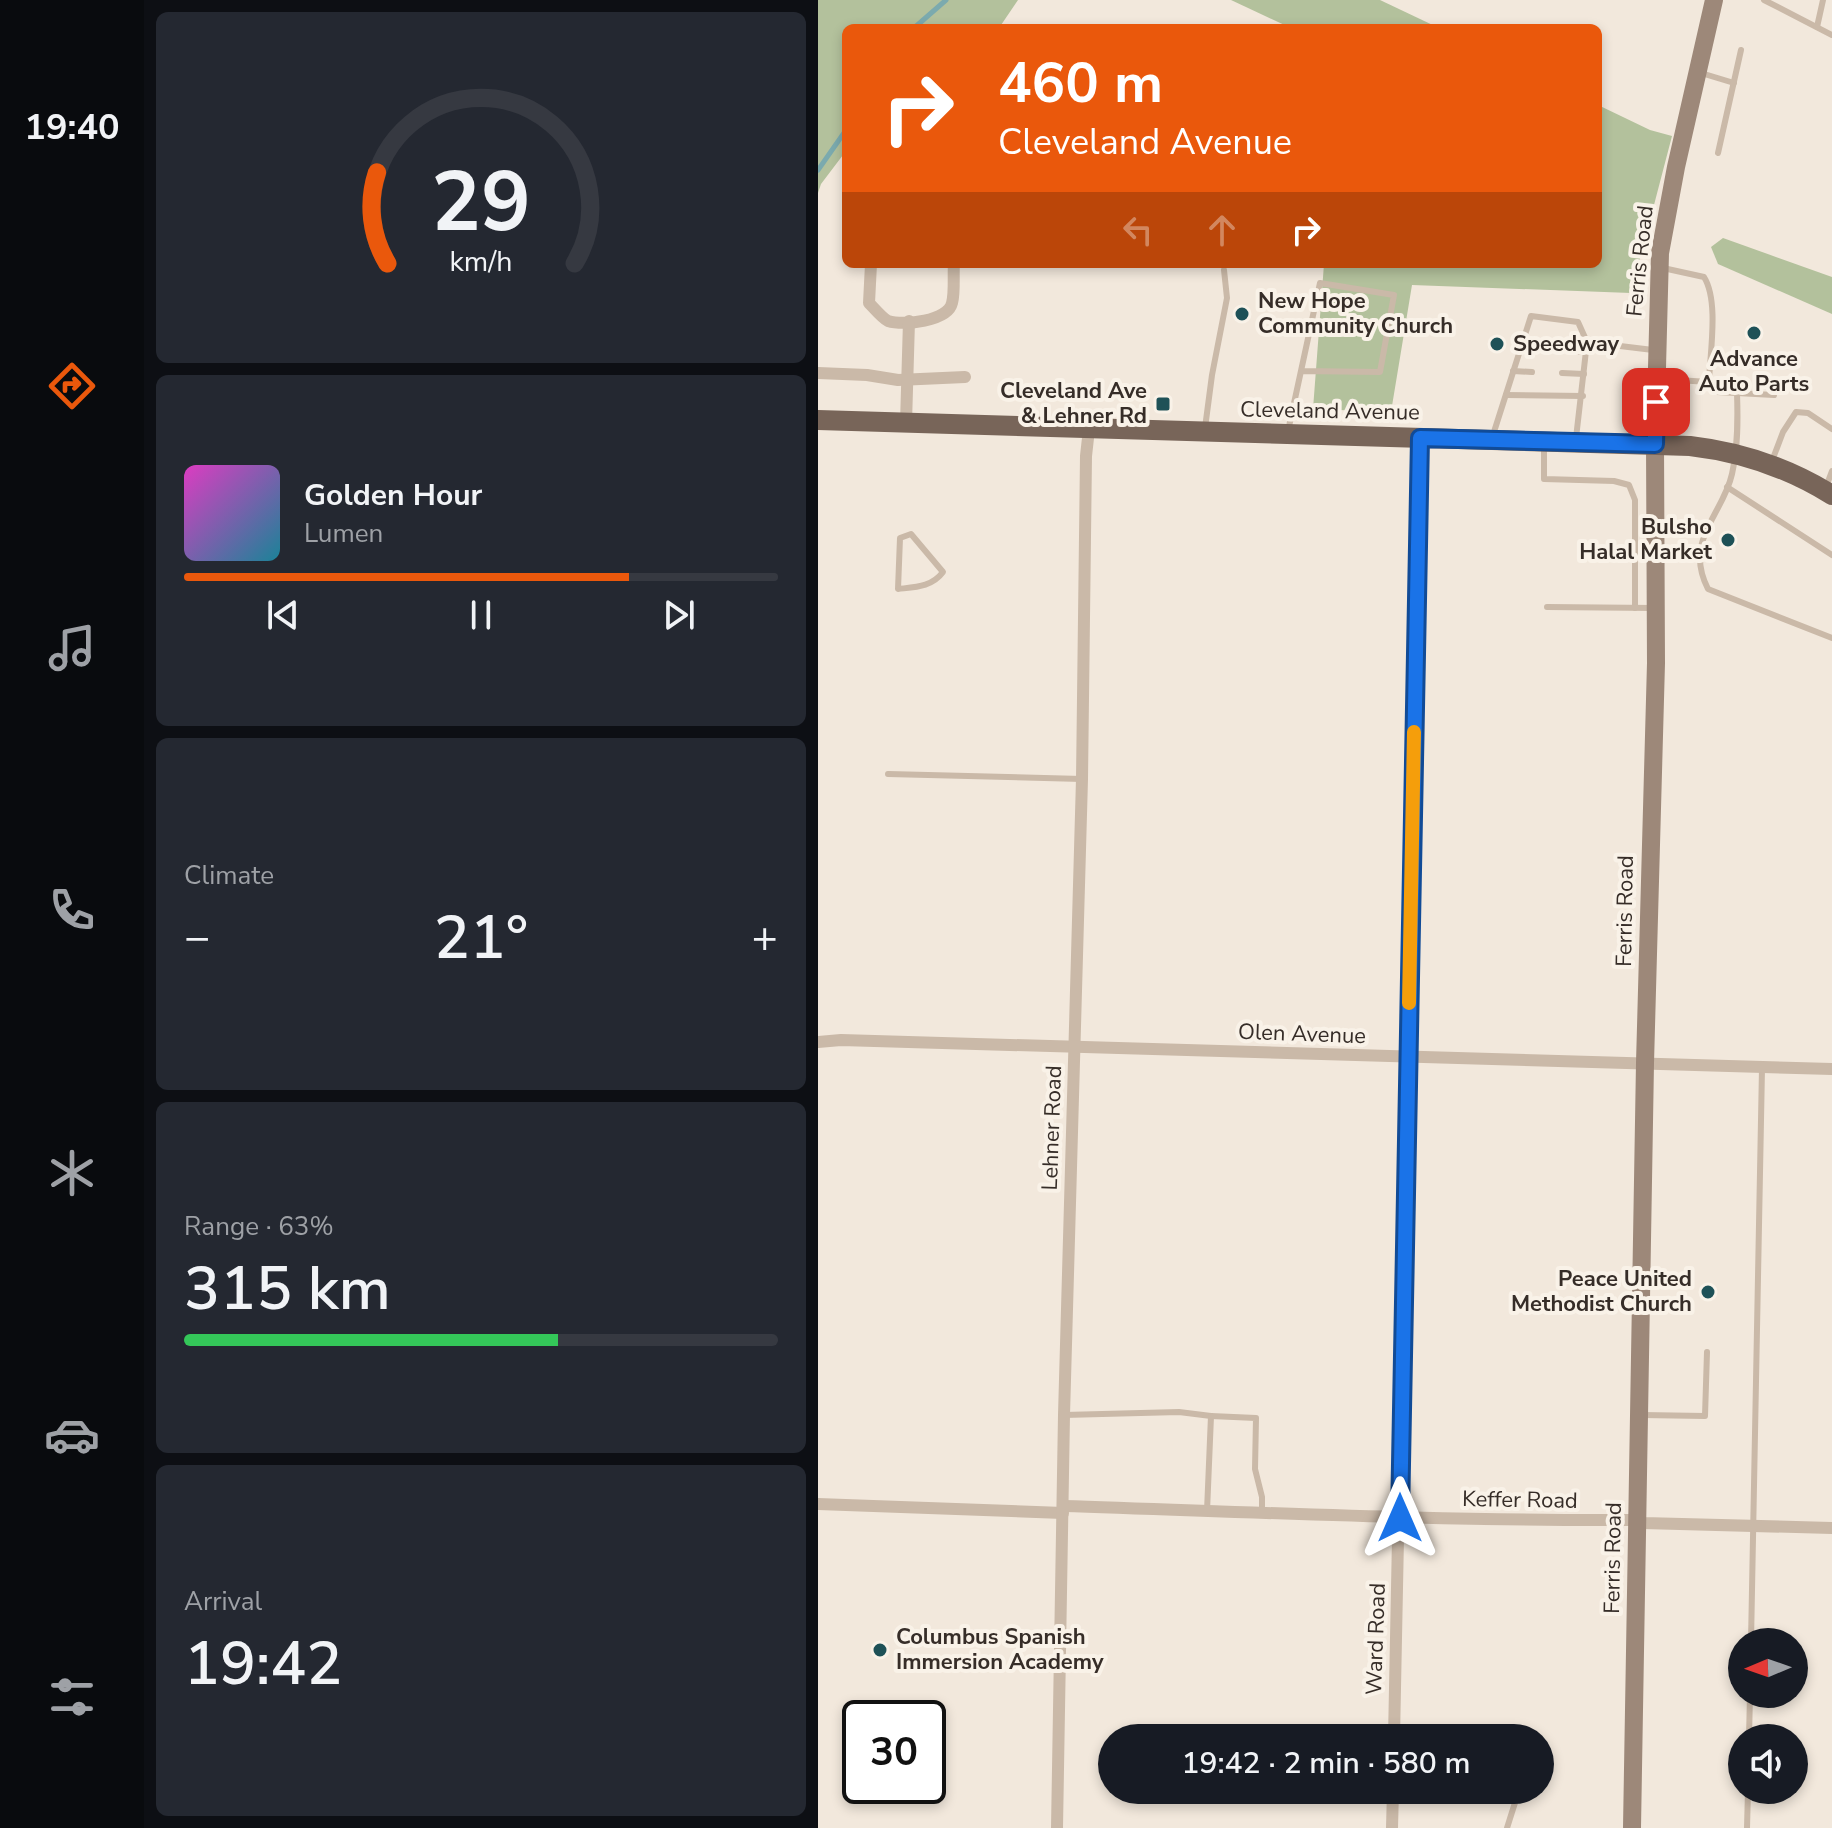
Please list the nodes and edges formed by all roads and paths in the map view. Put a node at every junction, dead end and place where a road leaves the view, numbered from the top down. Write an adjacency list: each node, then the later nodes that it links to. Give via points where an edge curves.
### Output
1 (1714, 0): 7 (main road, Ferris Road)
2 (1764, 0): 4 (lane)
3 (1823, 0): 4 (lane)
4 (1817, 27): 5 (lane)
5 (1832, 35)
6 (1741, 50): 8 (lane)
7 (1697, 72): 8 (lane); 12 (main road, Ferris Road)
8 (1734, 83): 9 (lane)
9 (1718, 153)
10 (871, 268): 14 (street, via 869,303 888,321)
11 (954, 268): 14 (street, via 952,305 944,315)
12 (1660, 268): 18 (main road, Ferris Road); 30 (lane, via 1704,277 1710,286)
13 (1224, 270): 39 (lane, via 1227,298)
14 (909, 321): 28 (street)
15 (1587, 342): 16 (lane, via 1578,322 1531,316); 18 (lane); 20 (lane)
16 (1521, 349): 17 (lane); 22 (lane)
17 (1538, 350)
18 (1657, 350): 29 (main road, Ferris Road)
19 (1567, 351): 20 (lane)
20 (1586, 352): 26 (lane)
21 (1301, 371): 21 (lane, via 1320,283 1394,295 1380,372); 40 (lane)
22 (1513, 371): 23 (lane); 32 (lane)
23 (1532, 372)
24 (818, 373): 28 (street)
25 (1562, 373): 26 (lane)
26 (1584, 374): 34 (lane)
27 (965, 377): 28 (street)
28 (907, 379): 36 (street)
29 (1656, 379): 30 (lane); 45 (main road, Ferris Road)
30 (1709, 382): 31 (lane, via 1717,392)
31 (1737, 393): 33 (lane); 46 (lane)
32 (1506, 395): 34 (lane); 42 (lane)
33 (1774, 395)
34 (1583, 396): 44 (lane)
35 (818, 420): 36 (main road, Cleveland Avenue)
36 (906, 423): 37 (main road, Cleveland Avenue)
37 (1089, 429): 39 (main road, Cleveland Avenue); 57 (street, Lehner Road)
38 (1832, 429): 47 (lane, via 1808,413 1796,412)
39 (1205, 432): 40 (main road, Cleveland Avenue)
40 (1288, 434): 41 (main road, Cleveland Avenue)
41 (1420, 438): 42 (main road, Cleveland Avenue); 60 (street, Ward Road)
42 (1492, 438): 43 (main road, Cleveland Avenue)
43 (1544, 440): 44 (main road, Cleveland Avenue); 53 (lane, via 1544,479 1629,485 1635,500)
44 (1575, 441): 45 (main road, Cleveland Avenue)
45 (1655, 444): 46 (main road, Cleveland Avenue); 54 (main road, Ferris Road)
46 (1736, 452): 47 (main road, Cleveland Avenue); 49 (lane)
47 (1771, 463): 48 (main road, Cleveland Avenue)
48 (1829, 485)
49 (1727, 487): 50 (lane); 55 (lane, via 1704,531 1700,573 1708,589)
50 (1832, 555)
51 (898, 589): 51 (lane, via 900,538 911,534 943,572 922,586)
52 (1547, 607): 53 (lane)
53 (1635, 608): 54 (lane)
54 (1657, 608): 61 (main road, Ferris Road)
55 (1832, 638)
56 (888, 774): 57 (lane)
57 (1082, 779): 59 (street, Lehner Road)
58 (818, 1042): 59 (street, Olen Avenue)
59 (1075, 1046): 60 (street, Olen Avenue); 65 (street, Lehner Road)
60 (1408, 1057): 61 (street, Olen Avenue); 72 (street, Ward Road)
61 (1645, 1063): 62 (street, Olen Avenue); 66 (main road, Ferris Road)
62 (1762, 1068): 63 (street, Olen Avenue); 74 (lane)
63 (1832, 1069)
64 (1707, 1352): 66 (lane, via 1705,1416)
65 (1064, 1415): 67 (lane); 69 (street, Lehner Road)
66 (1640, 1415): 73 (main road, Ferris Road)
67 (1211, 1416): 70 (lane); 71 (lane, via 1256,1418 1255,1469)
68 (818, 1504): 69 (street, Keffer Road)
69 (1063, 1510): 70 (street, Keffer Road); 81 (street, Lehner Road)
70 (1207, 1511): 71 (street, Keffer Road)
71 (1262, 1514): 72 (street, Keffer Road)
72 (1400, 1518): 73 (street, Keffer Road); 77 (street, Ward Road)
73 (1638, 1522): 74 (street, Keffer Road); 84 (main road, Ferris Road)
74 (1754, 1527): 75 (street, Keffer Road); 76 (lane)
75 (1832, 1528)
76 (1751, 1628)
77 (1394, 1724)
78 (1393, 1804): 82 (street)
79 (1515, 1804): 83 (lane)
80 (1748, 1804): 85 (lane)
81 (1057, 1828)
82 (1392, 1828)
83 (1507, 1828)
84 (1632, 1828)
85 (1747, 1828)

